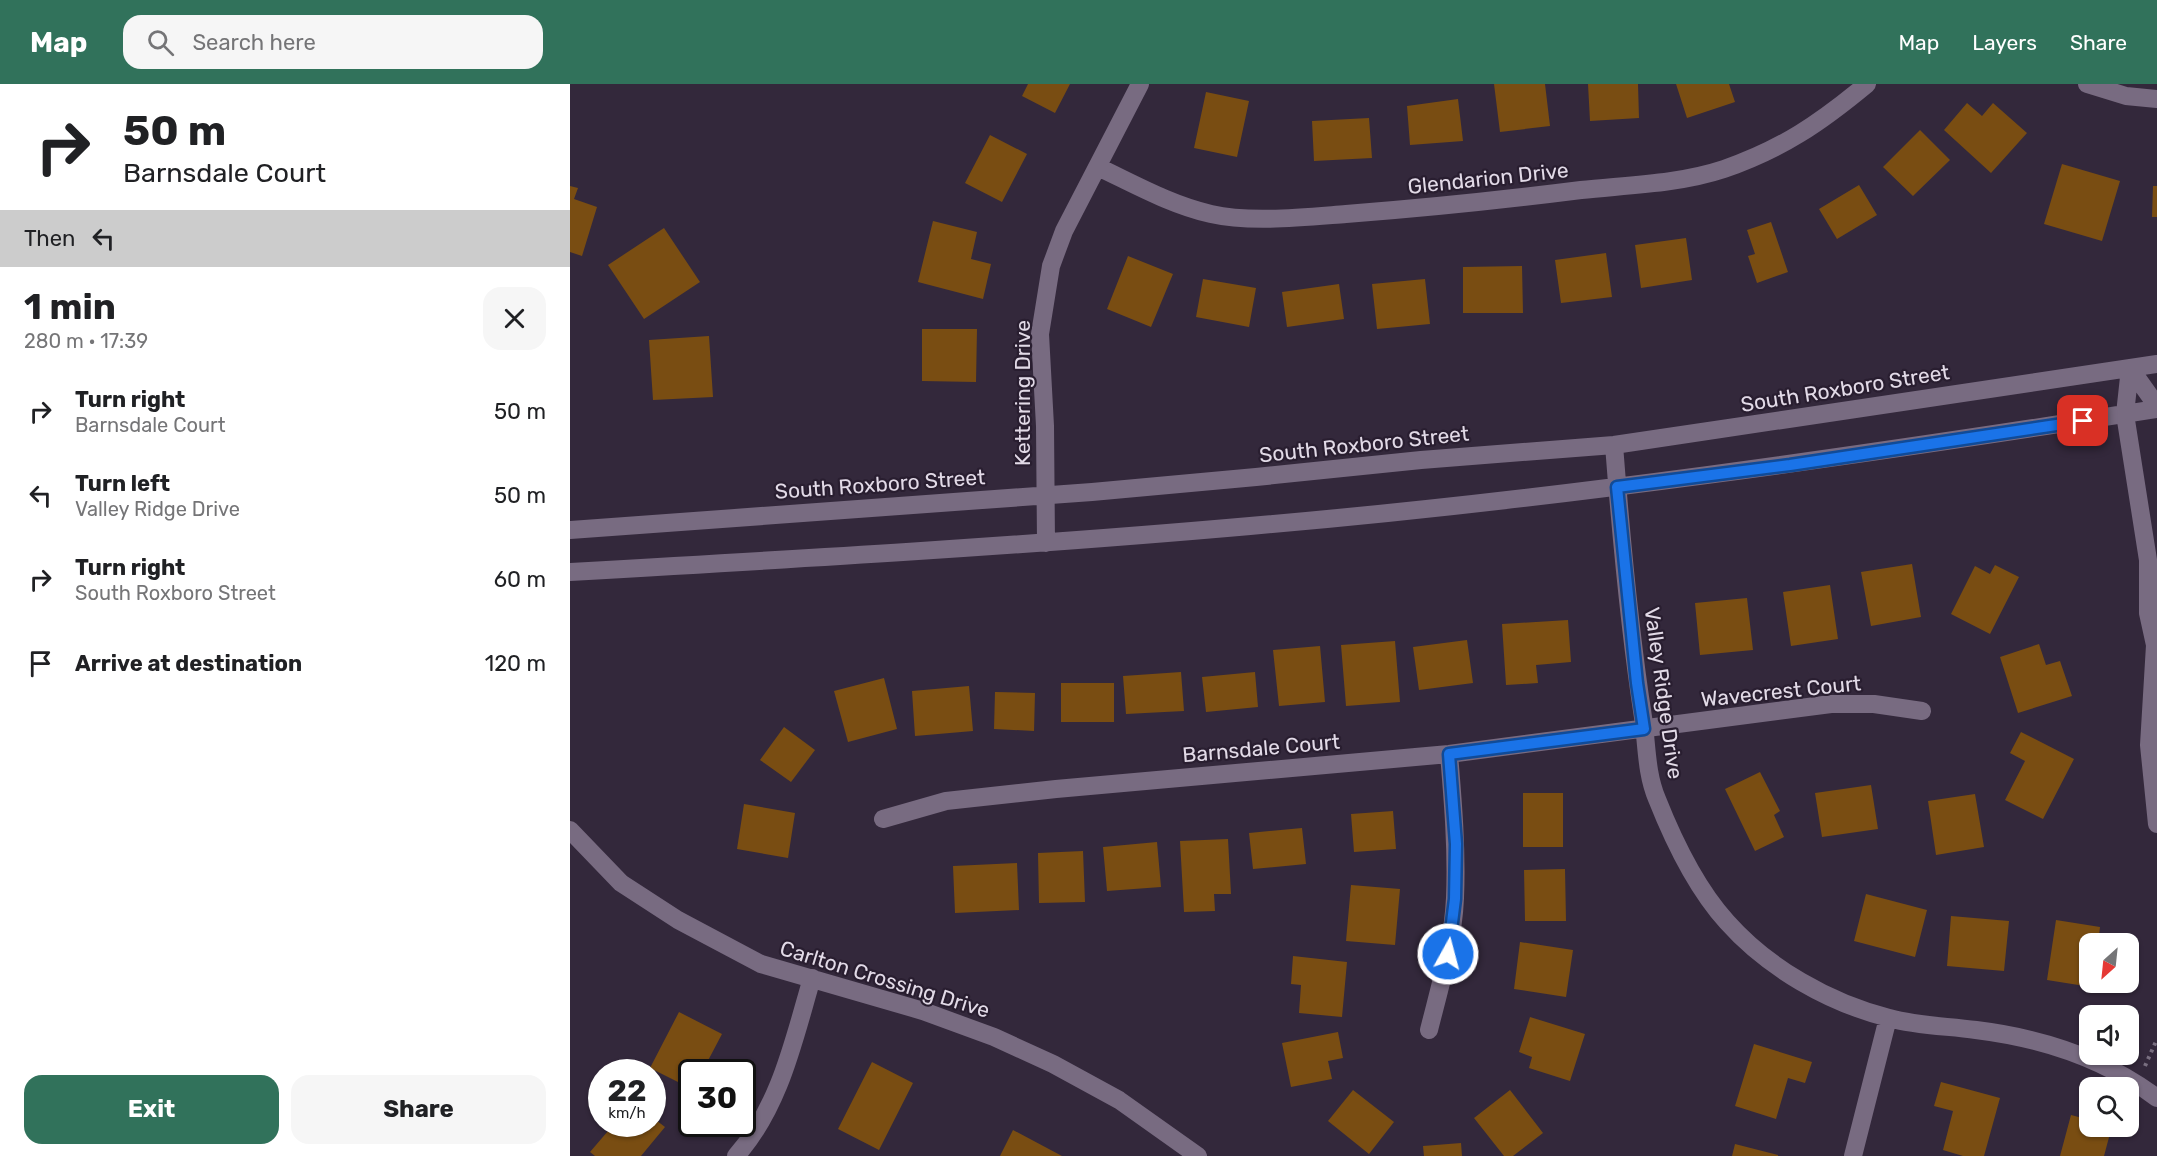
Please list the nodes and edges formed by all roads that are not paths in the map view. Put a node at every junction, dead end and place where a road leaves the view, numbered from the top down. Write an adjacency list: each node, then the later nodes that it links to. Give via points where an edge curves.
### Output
1 (1140, 84): 5 (street, Kettering Drive)
2 (1867, 84): 5 (street, Glendarion Drive, via 1831,114 1782,145 1722,170 1668,181 1457,205 1292,218 1232,217 1175,203)
3 (2086, 84): 4 (street, via 2126,96)
4 (2157, 99)
5 (1098, 167): 12 (street, Kettering Drive, via 1064,231 1051,266 1040,334)
6 (2157, 364): 7 (street, South Roxboro Street)
7 (2130, 368): 8 (street); 9 (street); 10 (street, South Roxboro Street)
8 (2157, 408): 9 (street)
9 (2125, 414): 11 (street); 16 (street, via 2148,560 2148,613)
10 (1614, 445): 11 (street, Valley Ridge Drive); 12 (street, South Roxboro Street)
11 (1617, 487): 14 (street, via 1254,526); 18 (street, Valley Ridge Drive)
12 (1045, 495): 13 (street, South Roxboro Street); 14 (street, Kettering Drive)
13 (570, 530)
14 (1046, 543): 15 (street)
15 (570, 572)
16 (2156, 643): 21 (street, via 2149,745)
17 (1922, 711): 18 (street, Wavecrest Court, via 1874,704 1831,704)
18 (1644, 729): 19 (street, Barnsdale Court); 24 (street, Valley Ridge Drive, via 1648,770 1656,798 1689,868 1727,923 1800,981)
19 (1449, 754): 20 (street, Barnsdale Court, via 946,801); 25 (street, via 1456,844 1455,899 1448,954)
20 (884, 819)
21 (2157, 824)
22 (570, 830): 23 (street, Carlton Crossing Drive, via 621,883 678,920 761,964)
23 (812, 978): 27 (street, via 783,1075 766,1112); 28 (street, Carlton Crossing Drive, via 923,1011 1004,1041 1119,1100)
24 (1888, 1018): 26 (street, Valley Ridge Drive, via 2022,1036 2082,1055); 29 (street)
25 (1429, 1030)
26 (2157, 1098)
27 (736, 1156)
28 (1198, 1156)
29 (1853, 1156)

